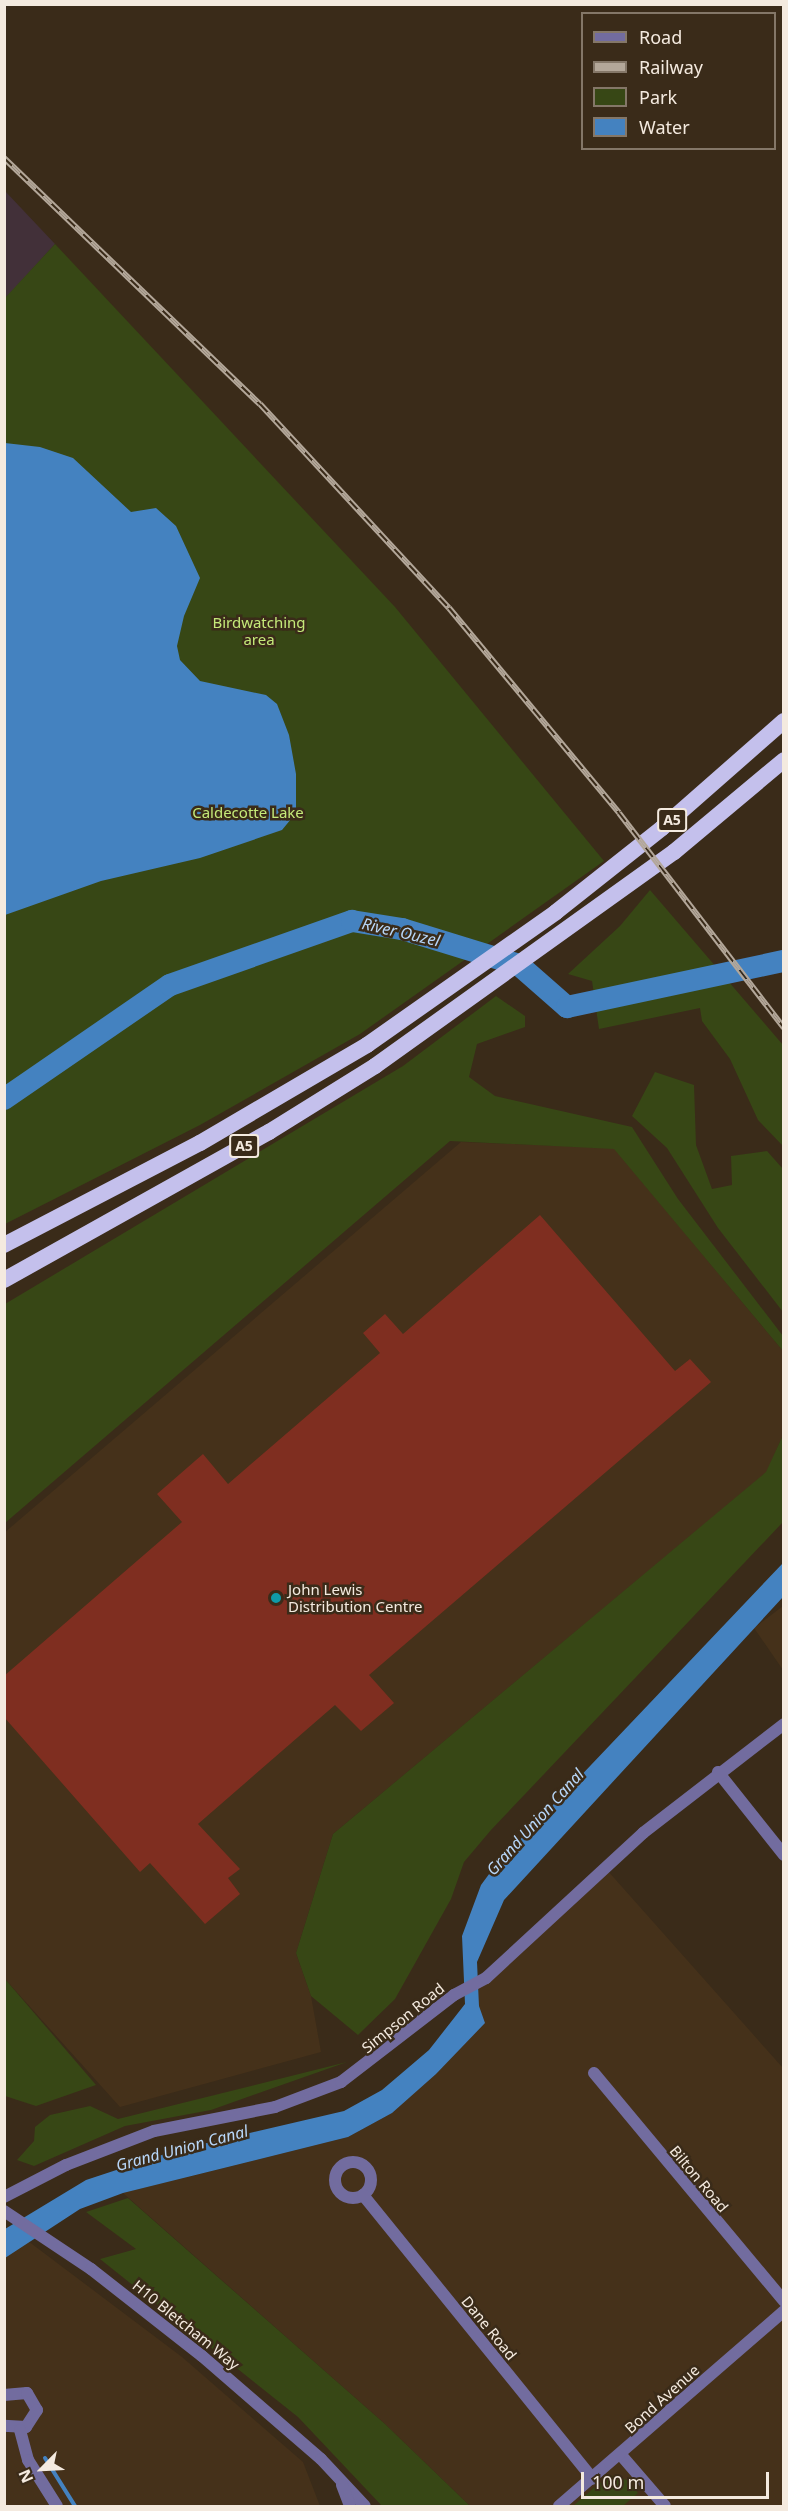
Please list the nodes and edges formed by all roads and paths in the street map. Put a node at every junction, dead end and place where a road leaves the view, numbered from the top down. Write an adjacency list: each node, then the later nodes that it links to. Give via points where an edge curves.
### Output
1 (783, 721): 3 (highway, A5, via 662,828 556,912 453,986 275,1099)
2 (783, 760): 6 (highway, A5, via 580,921 474,997 269,1132)
3 (57, 1216): 4 (highway); 5 (highway, A5)
4 (4, 1237)
5 (4, 1245)
6 (4, 1280)
7 (783, 1724): 8 (street, Simpson Road)
8 (718, 1772): 9 (street); 12 (street, Simpson Road, via 644,1833 486,1978 453,1995 341,2082 275,2107 154,2131 66,2165)
9 (783, 1856)
10 (594, 2073): 14 (street, Bilton Road)
11 (363, 2195): 21 (street, Dane Road)
12 (4, 2197)
13 (4, 2211): 20 (street, H10 Bletcham Way, via 91,2269 202,2356)
14 (783, 2301)
15 (783, 2311): 19 (street, Bond Avenue)
16 (4, 2395): 18 (street, via 20,2390 35,2404 35,2417)
17 (4, 2426): 18 (street)
18 (20, 2430): 22 (street, via 28,2460)
19 (621, 2455): 21 (street, Bond Avenue); 26 (street)
20 (338, 2476): 23 (street, H10 Bletcham Way); 24 (street, H10 Bletcham Way)
21 (593, 2479): 25 (street, Bond Avenue)
22 (57, 2506)
23 (350, 2506)
24 (365, 2506)
25 (559, 2506)
26 (665, 2506)

